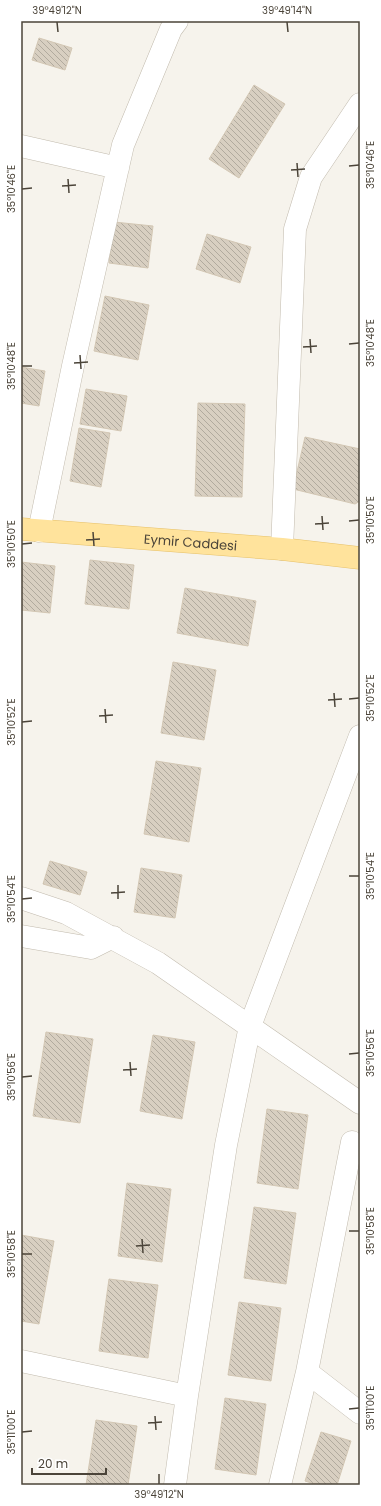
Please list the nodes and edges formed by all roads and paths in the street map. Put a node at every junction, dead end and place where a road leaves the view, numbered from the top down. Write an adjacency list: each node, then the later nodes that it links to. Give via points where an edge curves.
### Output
1 (176, 21): 4 (street, via 123,145)
2 (360, 104): 6 (street, via 311,177 295,229)
3 (21, 146): 4 (street)
4 (118, 168): 5 (street, via 73,366)
5 (30, 530): 6 (main road, Eymir Caddesi)
6 (282, 549): 7 (main road, Eymir Caddesi)
7 (360, 558)
8 (360, 736): 12 (street)
9 (21, 898): 11 (street, via 66,913)
10 (21, 936): 11 (street, via 91,948)
11 (113, 937): 12 (street, via 158,963)
12 (250, 1026): 13 (street); 17 (street, via 226,1144)
13 (360, 1103)
14 (352, 1142): 16 (street)
15 (21, 1361): 17 (street)
16 (307, 1372): 18 (street); 20 (street)
17 (187, 1396): 19 (street)
18 (360, 1413)
19 (175, 1485)
20 (280, 1485)

